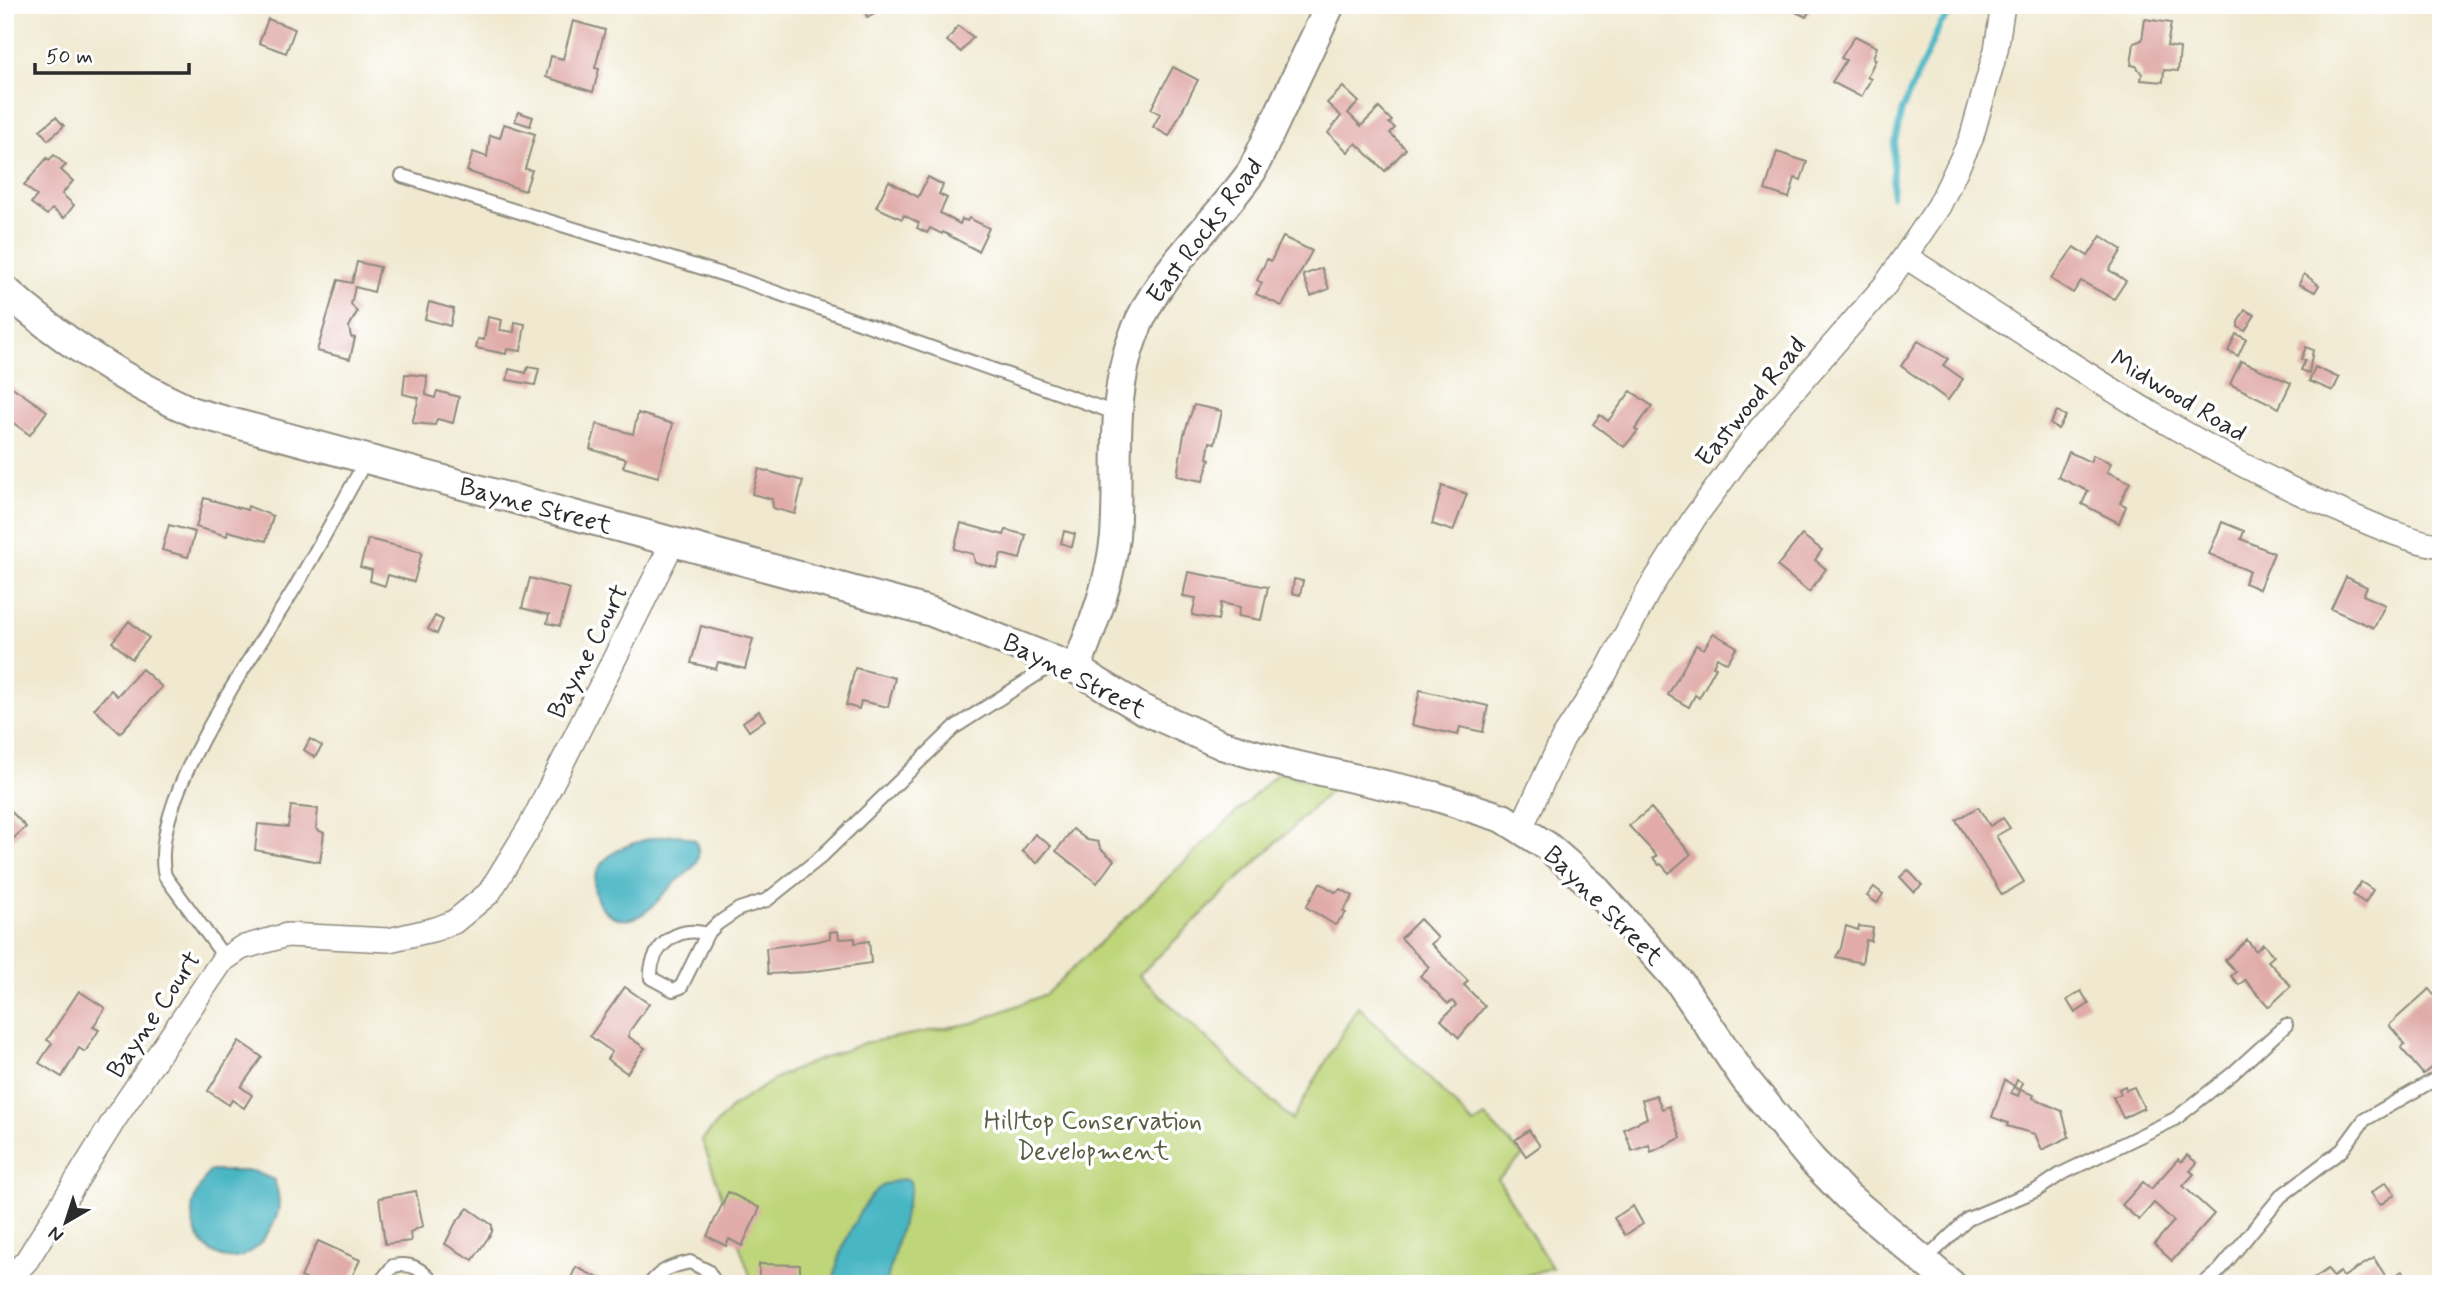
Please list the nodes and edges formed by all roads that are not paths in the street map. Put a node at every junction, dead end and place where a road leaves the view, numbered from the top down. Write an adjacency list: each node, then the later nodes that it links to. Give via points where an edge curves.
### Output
1 (1329, 5): 6 (street, East Rocks Road, via 1252,171 1169,268 1142,313 1132,338)
2 (2003, 5): 4 (street, Eastwood Road, via 1996,50 1971,139 1939,206)
3 (402, 176): 6 (lane, via 738,279)
4 (1906, 257): 9 (street, Midwood Road, via 2136,404 2238,463 2371,523); 11 (street, Eastwood Road, via 1760,429 1695,517 1563,738)
5 (5, 290): 7 (street, Bayne Street, via 77,347 152,393 193,412)
6 (1118, 414): 10 (street, East Rocks Road, via 1111,567 1097,617)
7 (366, 460): 8 (street, Bayne Street); 13 (lane, via 201,743 164,836 161,860 165,876)
8 (673, 542): 10 (street, Bayne Street, via 932,612); 13 (street, Bayne Court, via 531,825 489,893 454,922 436,929 389,940 287,935 241,948)
9 (2441, 546)
10 (1067, 665): 11 (street, Bayne Street, via 1142,709 1222,744 1284,764 1458,802); 12 (lane, via 955,727 821,858 767,900 739,909)
11 (1521, 828): 16 (street, Bayne Street, via 1571,865 1664,964 1745,1079 1811,1159)
12 (707, 934): 12 (lane, via 681,987 673,989 651,978 650,963 667,940 681,933)
13 (225, 958): 17 (street, Bayne Court, via 208,976 27,1260)
14 (2286, 1025): 16 (lane, via 2175,1119 2037,1190 1968,1219)
15 (2432, 1081): 23 (lane, via 2364,1120 2342,1150 2281,1196)
16 (1924, 1261): 22 (street, Bayne Street)
17 (5, 1278)
18 (379, 1284): 19 (lane, via 393,1266 407,1263)
19 (435, 1284)
20 (650, 1284): 21 (lane, via 672,1266 690,1262 708,1271)
21 (716, 1284)
22 (1951, 1284)
23 (2203, 1284)

